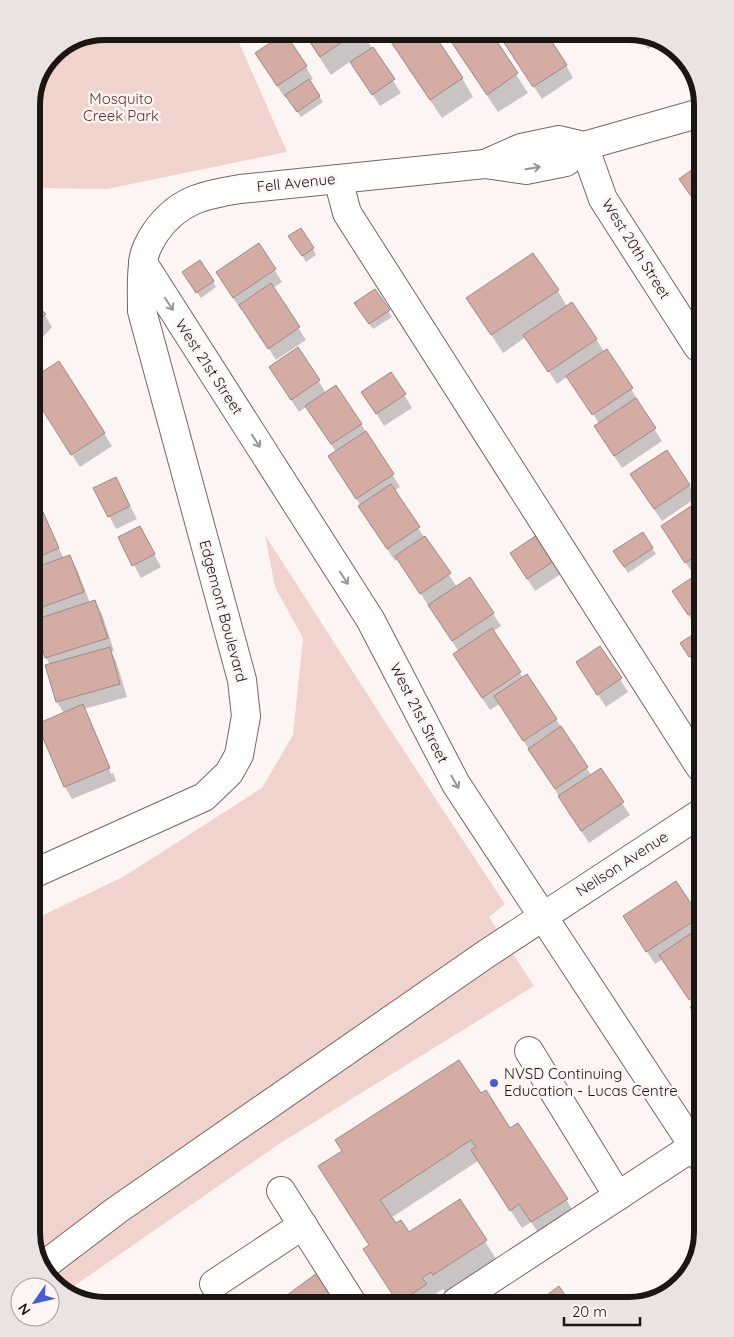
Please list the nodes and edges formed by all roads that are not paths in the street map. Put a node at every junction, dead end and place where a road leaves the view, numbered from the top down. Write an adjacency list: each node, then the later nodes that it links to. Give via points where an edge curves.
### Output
1 (694, 115): 2 (street, Fell Avenue)
2 (584, 146): 3 (street, Fell Avenue, via 566,162 526,170 485,164); 5 (street, West 20th Street, via 603,199)
3 (338, 179): 4 (street, Fell Avenue, via 208,194 187,202 165,219 148,244); 6 (street, via 347,213)
4 (142, 263): 8 (street, Edgemont Boulevard, via 142,311 242,680 246,716 242,746 230,773 204,797); 9 (street, West 21st Street, one-way to 9, via 370,619 456,784)
5 (694, 341)
6 (694, 759)
7 (694, 818): 9 (street, Neilson Avenue)
8 (40, 871)
9 (542, 916): 11 (street, West 21st Street); 16 (street, Neilson Avenue, via 117,1210)
10 (529, 1051): 14 (street)
11 (694, 1146)
12 (694, 1154): 14 (street)
13 (281, 1191): 15 (street)
14 (618, 1196): 19 (street)
15 (303, 1225): 17 (street); 18 (street)
16 (48, 1262)
17 (214, 1284)
18 (348, 1297)
19 (464, 1297)

